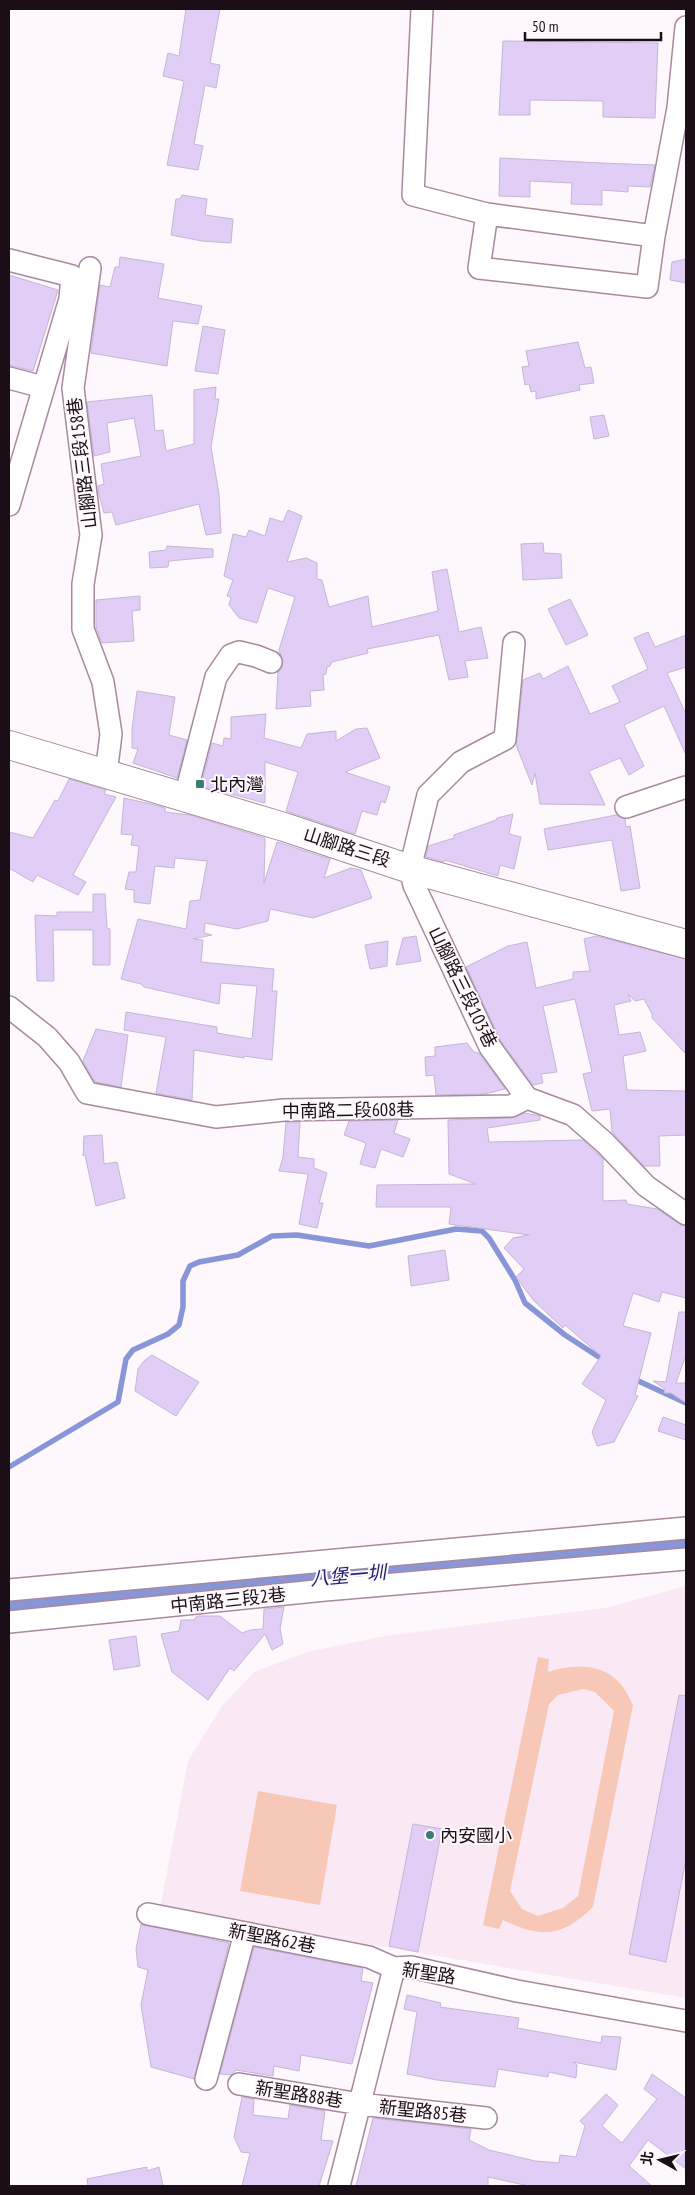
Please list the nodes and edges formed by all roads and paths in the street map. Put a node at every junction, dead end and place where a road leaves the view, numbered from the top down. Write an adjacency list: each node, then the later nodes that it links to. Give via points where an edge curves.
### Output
1 (422, 9): 4 (street, via 413,195)
2 (686, 27): 3 (street)
3 (682, 108): 5 (street)
4 (487, 214): 5 (street); 5 (street, via 479,268 647,287)
5 (654, 236)
6 (9, 260): 9 (street, via 72,276 70,299)
7 (90, 268): 14 (street, 山腳路三段158巷, via 72,388 91,535 83,584 83,629 104,691 111,734)
8 (9, 378): 9 (street)
9 (43, 387): 10 (street)
10 (9, 506)
11 (514, 643): 18 (street, via 505,739 461,762 428,795)
12 (272, 662): 16 (street, via 239,652 231,655 216,677)
13 (9, 745): 14 (main road, 山腳路三段)
14 (106, 774): 16 (main road, 山腳路三段)
15 (686, 787): 17 (street)
16 (185, 798): 18 (main road, 山腳路三段)
17 (626, 808)
18 (410, 869): 19 (main road, 山腳路三段); 21 (street, 山腳路三段103巷, via 414,884 490,1047)
19 (686, 944)
20 (9, 1007): 21 (street, 中南路二段608巷, via 47,1037 69,1062 87,1093 216,1117 284,1110 511,1106)
21 (527, 1098): 22 (street, via 573,1115 646,1186)
22 (686, 1214)
23 (686, 1528): 25 (street)
24 (686, 1558): 26 (street, 中南路三段2巷)
25 (9, 1590)
26 (9, 1622)
27 (148, 1914): 28 (street, 新聖路62巷)
28 (245, 1933): 29 (street, 新聖路62巷, via 369,1957); 31 (street)
29 (394, 1968): 30 (street, 新聖路, via 411,1967 518,1991); 33 (street, 新聖路)
30 (686, 2021)
31 (206, 2079)
32 (239, 2084): 33 (street, 新聖路88巷)
33 (360, 2104): 34 (street, 新聖路85巷); 35 (street, 新聖路)
34 (486, 2118)
35 (339, 2186)

